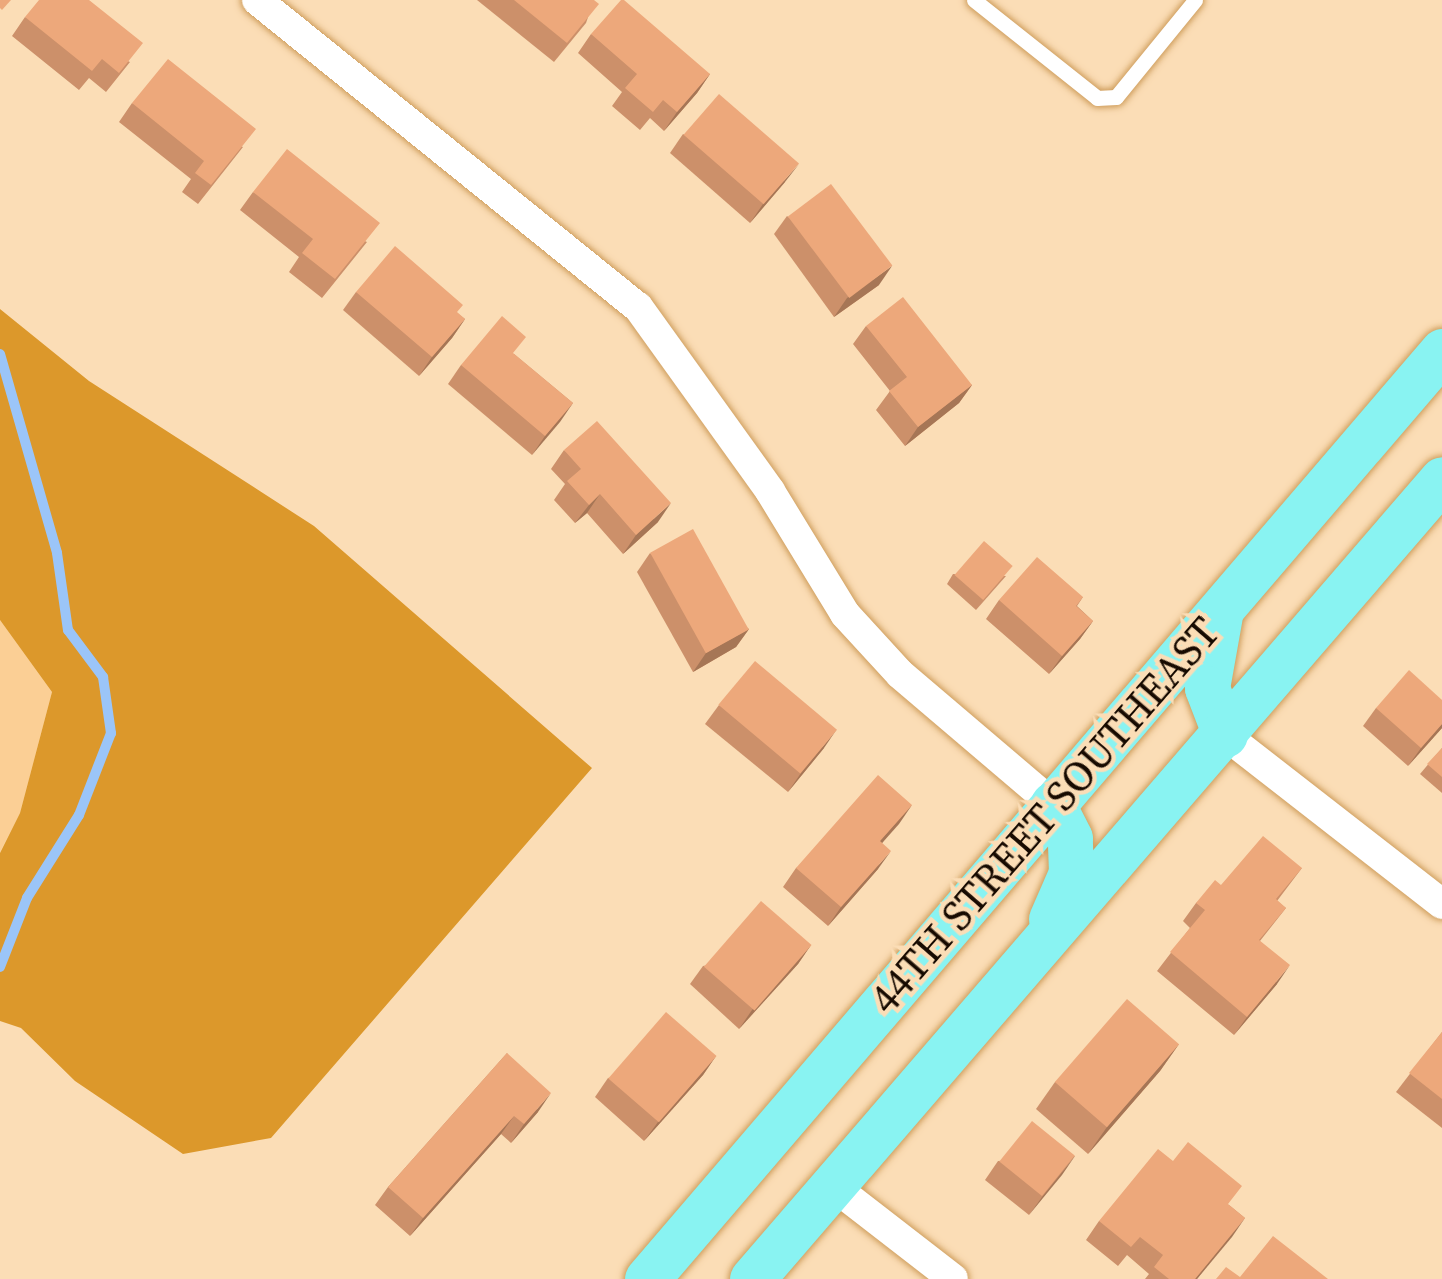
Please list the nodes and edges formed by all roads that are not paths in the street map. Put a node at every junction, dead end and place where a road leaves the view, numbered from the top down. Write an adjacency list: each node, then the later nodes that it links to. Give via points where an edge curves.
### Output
1 (257, 0): 8 (street, via 638,307 770,491 844,614 900,674)
2 (974, 0): 3 (lane, via 1096,98 1116,97)
3 (1195, 0)
4 (1442, 351): 6 (main road, 44TH STREET SOUTHEAST)
5 (1442, 479): 7 (main road, 44TH STREET SOUTHEAST)
6 (1223, 606): 7 (main road, via 1207,688); 8 (main road, 44TH STREET SOUTHEAST)
7 (1225, 735): 9 (street); 10 (main road, 44TH STREET SOUTHEAST)
8 (1053, 804): 10 (main road, via 1070,838 1071,873); 12 (main road, 44TH STREET SOUTHEAST)
9 (1442, 904)
10 (1029, 958): 11 (main road, 44TH STREET SOUTHEAST)
11 (832, 1185): 13 (main road, 44TH STREET SOUTHEAST); 14 (street)
12 (646, 1279)
13 (752, 1279)
14 (953, 1279)

